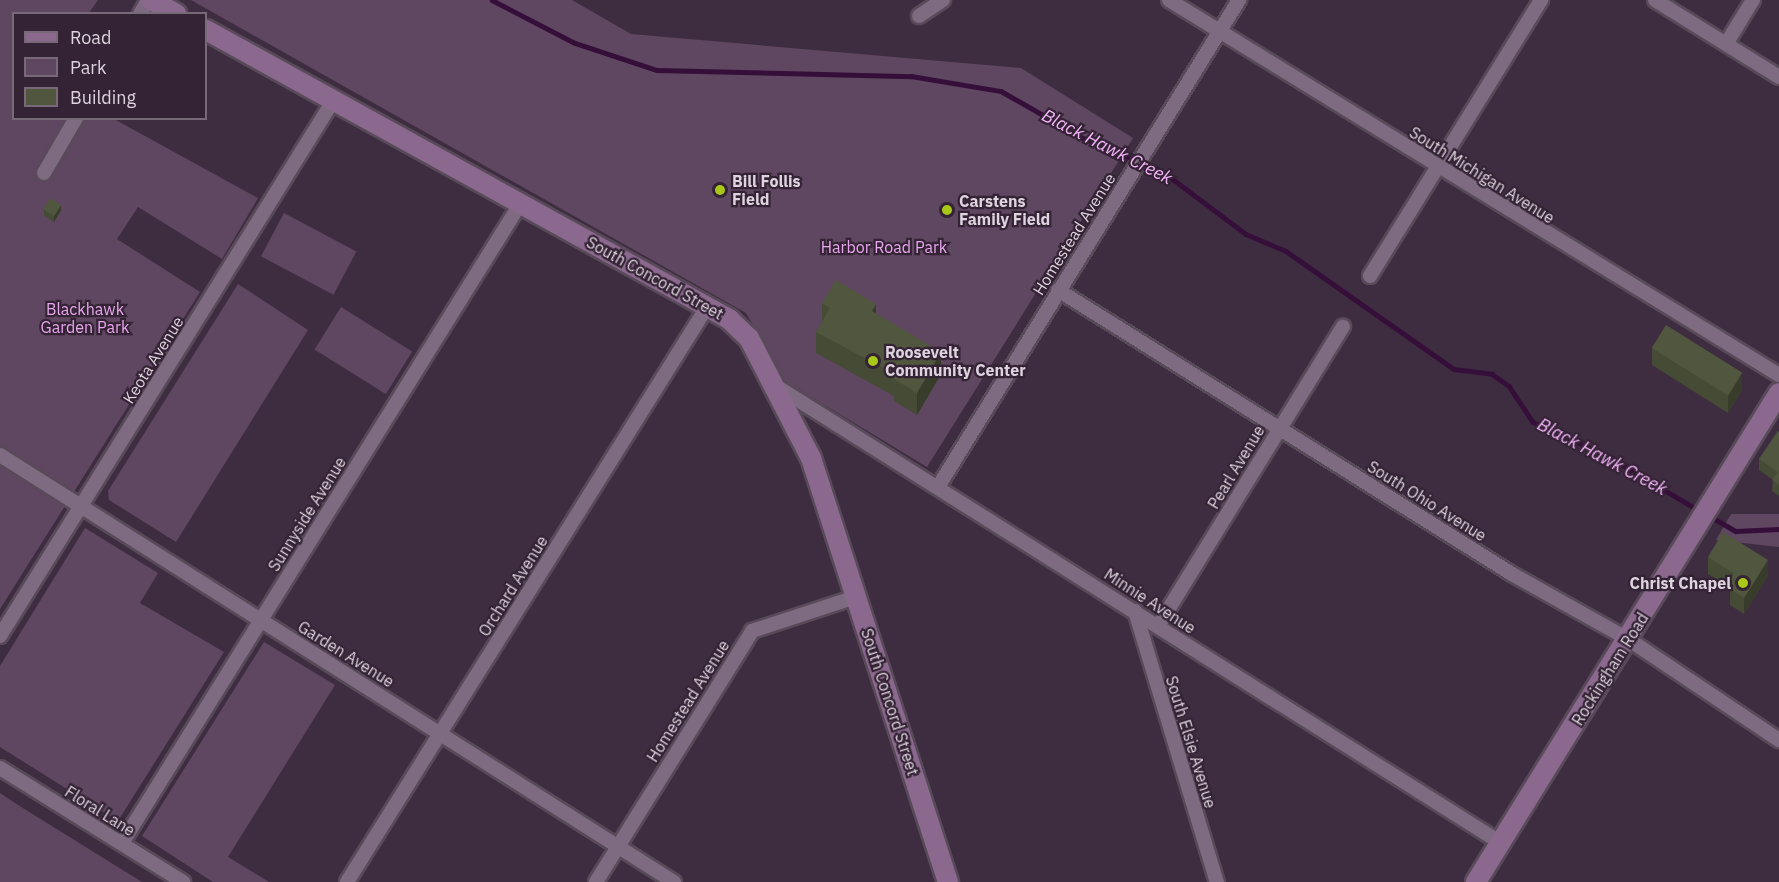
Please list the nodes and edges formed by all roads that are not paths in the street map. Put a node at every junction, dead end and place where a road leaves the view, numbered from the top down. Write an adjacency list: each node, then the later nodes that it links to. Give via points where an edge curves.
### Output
1 (150, 0): 8 (street)
2 (943, 0): 9 (street)
3 (1169, 0): 11 (street, South Michigan Avenue)
4 (1239, 0): 11 (street, Homestead Avenue)
5 (1541, 0): 16 (street)
6 (1656, 0): 12 (street)
7 (1753, 0): 12 (street)
8 (172, 12)
9 (919, 16)
10 (207, 31): 14 (street, South Concord Street)
11 (1220, 32): 16 (street, South Michigan Avenue); 20 (street, Homestead Avenue)
12 (1726, 44): 13 (street)
13 (1779, 77)
14 (333, 101): 18 (street, South Concord Street); 29 (street, Keota Avenue)
15 (75, 120): 17 (street)
16 (1438, 167): 19 (street); 23 (street, South Michigan Avenue)
17 (44, 172)
18 (520, 204): 21 (street, South Concord Street); 32 (street, Sunnyside Avenue)
19 (1370, 276)
20 (1058, 290): 26 (street, South Ohio Avenue); 28 (street, Homestead Avenue)
21 (707, 307): 24 (street, South Concord Street, via 749,338); 36 (street, Orchard Avenue)
22 (1344, 327): 26 (street, Pearl Avenue)
23 (1779, 375)
24 (779, 388): 28 (street, Minnie Avenue); 30 (street, South Concord Street, via 803,435)
25 (1779, 393): 35 (street, Rockingham Road, via 1718,499)
26 (1280, 427): 33 (street, Pearl Avenue); 35 (street, South Ohio Avenue, via 1512,574)
27 (0, 454): 29 (street, Garden Avenue)
28 (938, 487): 31 (street, Minnie Avenue)
29 (80, 507): 32 (street, Garden Avenue); 34 (street, Keota Avenue)
30 (856, 597): 41 (street, Homestead Avenue, via 753,631); 46 (street, South Concord Street)
31 (1135, 611): 33 (street, Minnie Avenue); 47 (street, South Elsie Avenue)
32 (260, 620): 36 (street, Garden Avenue); 39 (street, Sunnyside Avenue)
33 (1158, 626): 40 (street, Minnie Avenue)
34 (0, 636)
35 (1628, 639): 37 (street, South Ohio Avenue); 40 (street, Rockingham Road)
36 (440, 734): 41 (street, Garden Avenue); 43 (street, Orchard Avenue)
37 (1779, 740)
38 (0, 768): 39 (street, Floral Lane)
39 (122, 843): 42 (street, Floral Lane)
40 (1501, 843): 48 (street, Rockingham Road)
41 (618, 847): 44 (street, Homestead Avenue); 45 (street, Garden Avenue)
42 (183, 882)
43 (347, 882)
44 (597, 882)
45 (674, 882)
46 (948, 882)
47 (1217, 882)
48 (1476, 882)

